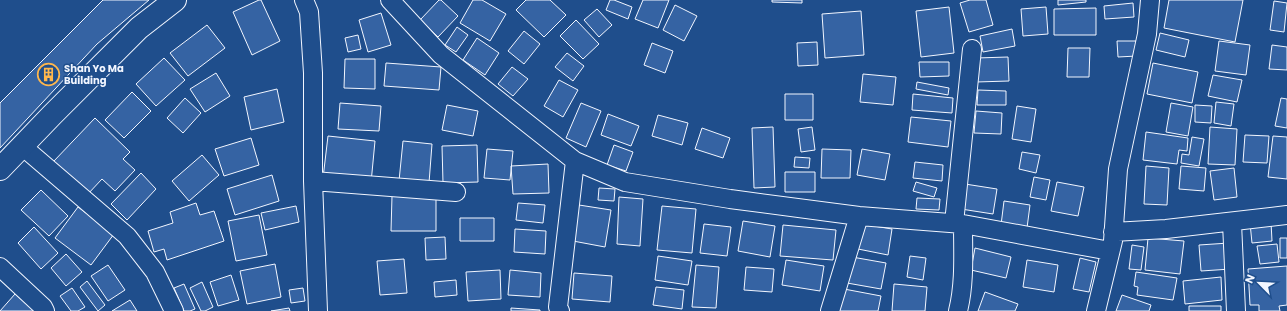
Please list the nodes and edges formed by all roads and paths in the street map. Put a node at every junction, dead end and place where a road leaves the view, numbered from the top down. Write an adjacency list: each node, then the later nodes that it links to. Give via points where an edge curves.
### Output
1 (175, 0): 6 (street, via 139,28)
2 (304, 0): 9 (street, via 309,12 313,73)
3 (390, 0): 7 (street, via 441,55)
4 (1150, 0): 15 (street, via 1147,34 1118,169)
5 (972, 48): 14 (street)
6 (22, 146): 8 (street); 19 (street, via 127,236 155,272)
7 (574, 161): 12 (street, via 625,182); 21 (street, via 558,307)
8 (0, 170)
9 (313, 181): 10 (street); 20 (street)
10 (456, 192)
11 (1287, 215): 13 (street)
12 (859, 216): 14 (street); 22 (street)
13 (1232, 222): 15 (street); 25 (street)
14 (959, 224): 16 (street); 23 (street, via 963,275)
15 (1113, 232): 16 (street)
16 (1110, 251): 24 (street)
17 (0, 267): 18 (street)
18 (45, 311)
19 (174, 311)
20 (318, 311)
21 (560, 311)
22 (830, 311)
23 (958, 311)
24 (1096, 311)
25 (1236, 311)

